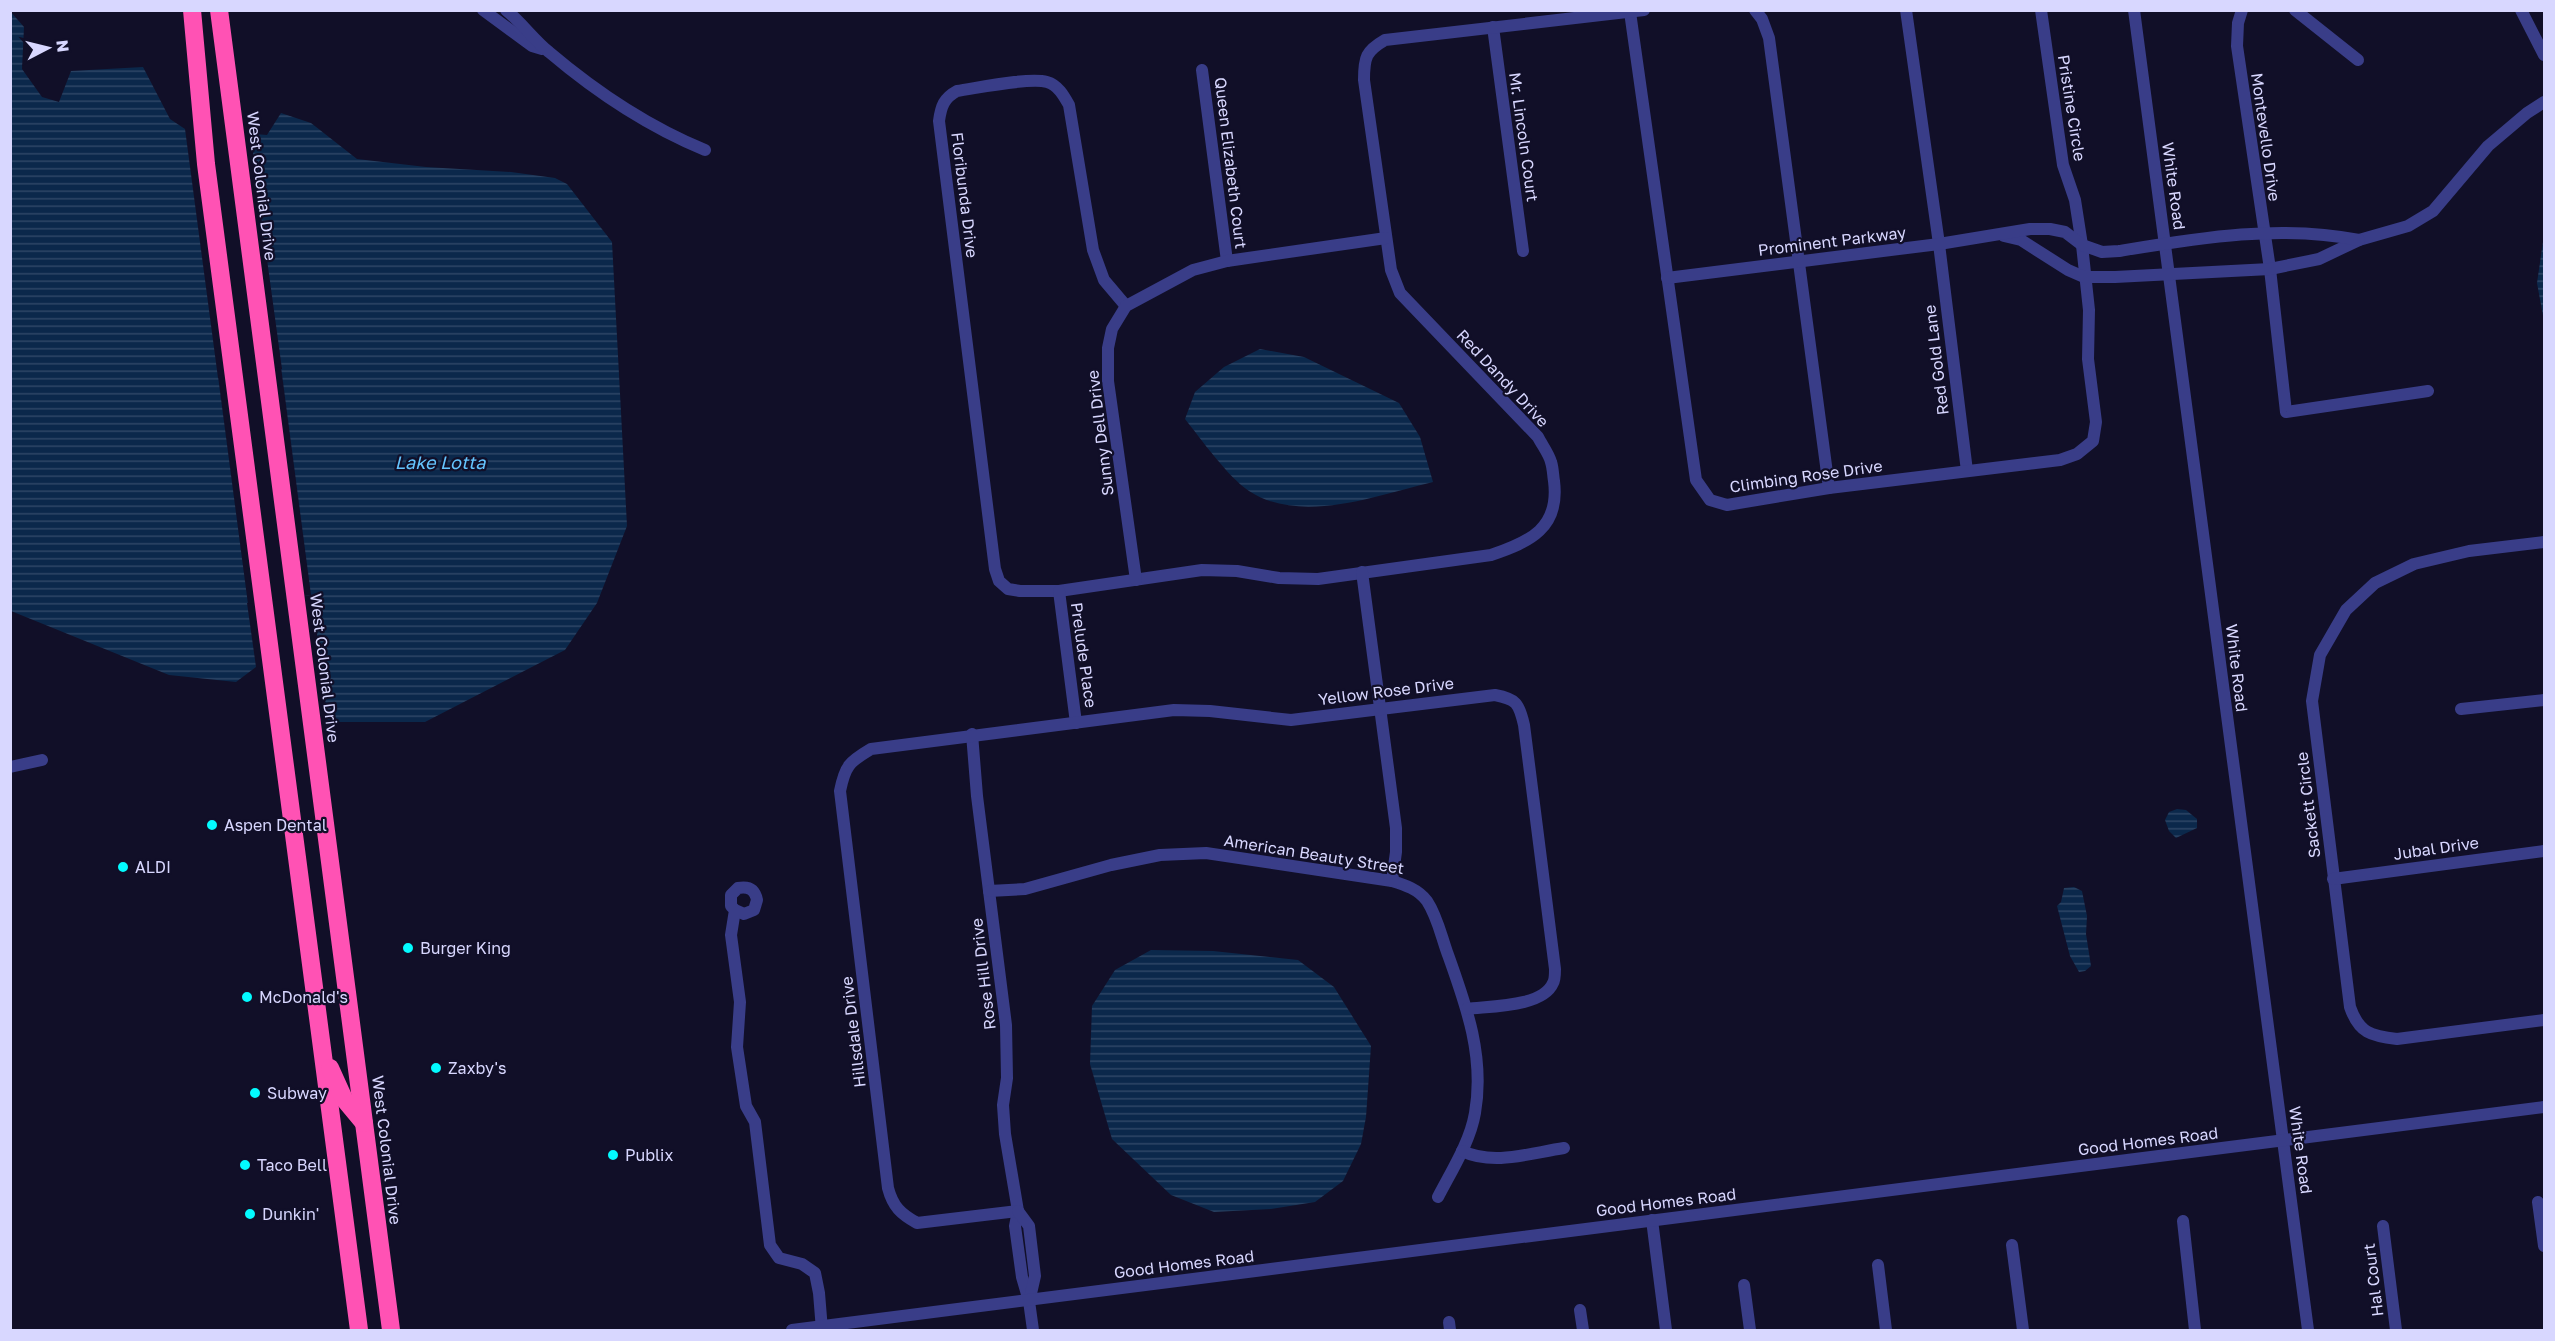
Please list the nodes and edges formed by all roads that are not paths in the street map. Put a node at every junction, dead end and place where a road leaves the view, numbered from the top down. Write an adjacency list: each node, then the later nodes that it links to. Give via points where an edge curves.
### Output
1 (192, 10): 47 (highway, via 206,164)
2 (219, 10): 46 (highway, West Colonial Drive)
3 (483, 10): 15 (street, via 532,46)
4 (506, 10): 15 (street)
5 (1644, 10): 13 (street, Red Dandy Drive)
6 (1755, 10): 30 (street, via 1769,38)
7 (1906, 10): 25 (street)
8 (2041, 10): 27 (street, Pristine Circle, via 2063,165 2075,200)
9 (2134, 10): 26 (street, White Road)
10 (2242, 10): 21 (street, Montevello Drive, via 2237,46)
11 (2295, 10): 17 (street)
12 (2521, 10): 16 (street)
13 (1630, 12): 14 (street, Red Dandy Drive); 34 (street, Climbing Rose Drive)
14 (1493, 27): 23 (street, Red Dandy Drive, via 1385,40 1371,48 1364,62 1364,80); 28 (street, Mr. Lincoln Court)
15 (546, 50): 20 (street, via 654,126)
16 (2544, 55)
17 (2358, 60)
18 (1202, 70): 29 (street, Queen Elizabeth Court)
19 (2544, 102): 24 (street, Prominent Parkway, via 2488,146 2433,211 2408,226)
20 (705, 150)
21 (2263, 232): 24 (street, Prominent Parkway); 26 (street, Prominent Parkway); 31 (street, Montevello Drive)
22 (2000, 234): 25 (street, Prominent Parkway); 27 (street, Prominent Parkway, via 2050,229 2066,232); 33 (street, Prominent Parkway, via 2021,240)
23 (1386, 238): 29 (street); 40 (street, Red Dandy Drive, via 1391,270 1401,292 1538,437 1551,462 1555,492 1550,518 1536,535 1516,546 1491,555)
24 (2359, 240): 31 (street, Prominent Parkway, via 2319,259)
25 (1939, 244): 30 (street, Prominent Parkway); 37 (street, Red Gold Lane)
26 (2165, 244): 27 (street, Prominent Parkway, via 2102,252); 32 (street, White Road)
27 (2082, 245): 33 (street, Climbing Rose Drive)
28 (1523, 251)
29 (1227, 261): 35 (street, via 1193,270)
30 (1799, 262): 34 (street, Prominent Parkway); 38 (street)
31 (2270, 268): 32 (street, Prominent Parkway); 36 (street, Montevello Drive, via 2286,412)
32 (2169, 273): 33 (street, Prominent Parkway); 65 (street, White Road)
33 (2084, 276): 37 (street, Climbing Rose Drive, via 2096,422 2093,441 2078,454 2060,460)
34 (1668, 278): 38 (street, Climbing Rose Drive, via 1696,480 1710,500 1727,505)
35 (1126, 306): 41 (street, Sunny Dell Drive, via 1112,329 1108,381); 42 (street, Floribunda Drive, via 1104,280 1093,250 1070,105 1060,90 1048,82 1035,81 957,91 948,96 939,121 995,569 999,581 1008,589)
36 (2428, 391)
37 (1967, 471): 38 (street, Climbing Rose Drive)
38 (1829, 488)
39 (2544, 542): 56 (street, Sackett Circle, via 2469,551 2414,564 2375,583 2346,610 2320,655 2312,701)
40 (1362, 572): 41 (street, Red Dandy Drive, via 1317,579 1202,570); 44 (street)
41 (1136, 580): 42 (street, Red Dandy Drive)
42 (1059, 591): 48 (street, Prelude Place)
43 (2544, 700): 45 (street)
44 (1381, 709): 48 (street, Yellow Rose Drive, via 1291,720 1174,710); 57 (street, via 1396,828); 60 (street, Yellow Rose Drive, via 1495,695 1511,698 1521,709 1555,969 1553,984 1530,1001)
45 (2461, 709)
46 (312, 719): 47 (highway); 50 (highway, West Colonial Drive)
47 (280, 723): 51 (highway)
48 (1076, 723): 49 (street, Yellow Rose Drive)
49 (972, 734): 52 (street, Yellow Rose Drive); 58 (street, Rose Hill Drive)
50 (314, 739): 51 (highway); 64 (highway, West Colonial Drive)
51 (282, 743): 62 (highway)
52 (883, 746): 70 (street, Hillsdale Drive, via 871,748 854,759 844,771 840,791 892,1204 917,1223)
53 (42, 760): 54 (street)
54 (10, 767)
55 (2544, 851): 56 (street, Jubal Drive)
56 (2333, 879): 61 (street, Sackett Circle, via 2350,1007 2356,1024 2375,1036 2397,1039)
57 (1392, 881): 58 (street, American Beauty Street, via 1206,853 1160,855 1025,889); 60 (street, American Beauty Street, via 1412,888 1426,899)
58 (989, 891): 70 (street, Rose Hill Drive, via 1006,1025 1005,1134)
59 (735, 910): 80 (street, via 731,935 741,1002 737,1047 746,1106 755,1122 770,1245 779,1258 802,1264 815,1273)
60 (1467, 1009): 67 (street, American Beauty Street, via 1479,1081 1475,1115)
61 (2544, 1020)
62 (323, 1052): 64 (highway, via 344,1099); 81 (highway)
63 (2544, 1107): 65 (street, Good Homes Road)
64 (364, 1124): 82 (highway, West Colonial Drive)
65 (2283, 1140): 71 (street, Good Homes Road); 91 (street, White Road)
66 (1564, 1148): 67 (street, via 1492,1159)
67 (1462, 1151): 68 (street, American Beauty Street)
68 (1438, 1197)
69 (2538, 1202): 75 (street)
70 (1018, 1211): 78 (street, Rose Hill Drive, via 1029,1226 1035,1276)
71 (1652, 1221): 78 (street, Good Homes Road); 86 (street)
72 (2183, 1221): 90 (street)
73 (2383, 1226): 92 (street, Hal Court)
74 (2012, 1245): 89 (street)
75 (2544, 1246)
76 (1878, 1266): 88 (street)
77 (1744, 1285): 87 (street)
78 (1029, 1301): 80 (street, Good Homes Road); 84 (street, Rose Hill Drive)
79 (1580, 1310): 85 (street)
80 (821, 1328): 83 (street, Good Homes Road)
81 (359, 1330)
82 (391, 1330)
83 (792, 1330)
84 (1033, 1330)
85 (1583, 1330)
86 (1666, 1330)
87 (1750, 1330)
88 (1886, 1330)
89 (2024, 1330)
90 (2195, 1330)
91 (2308, 1330)
92 (2396, 1330)

